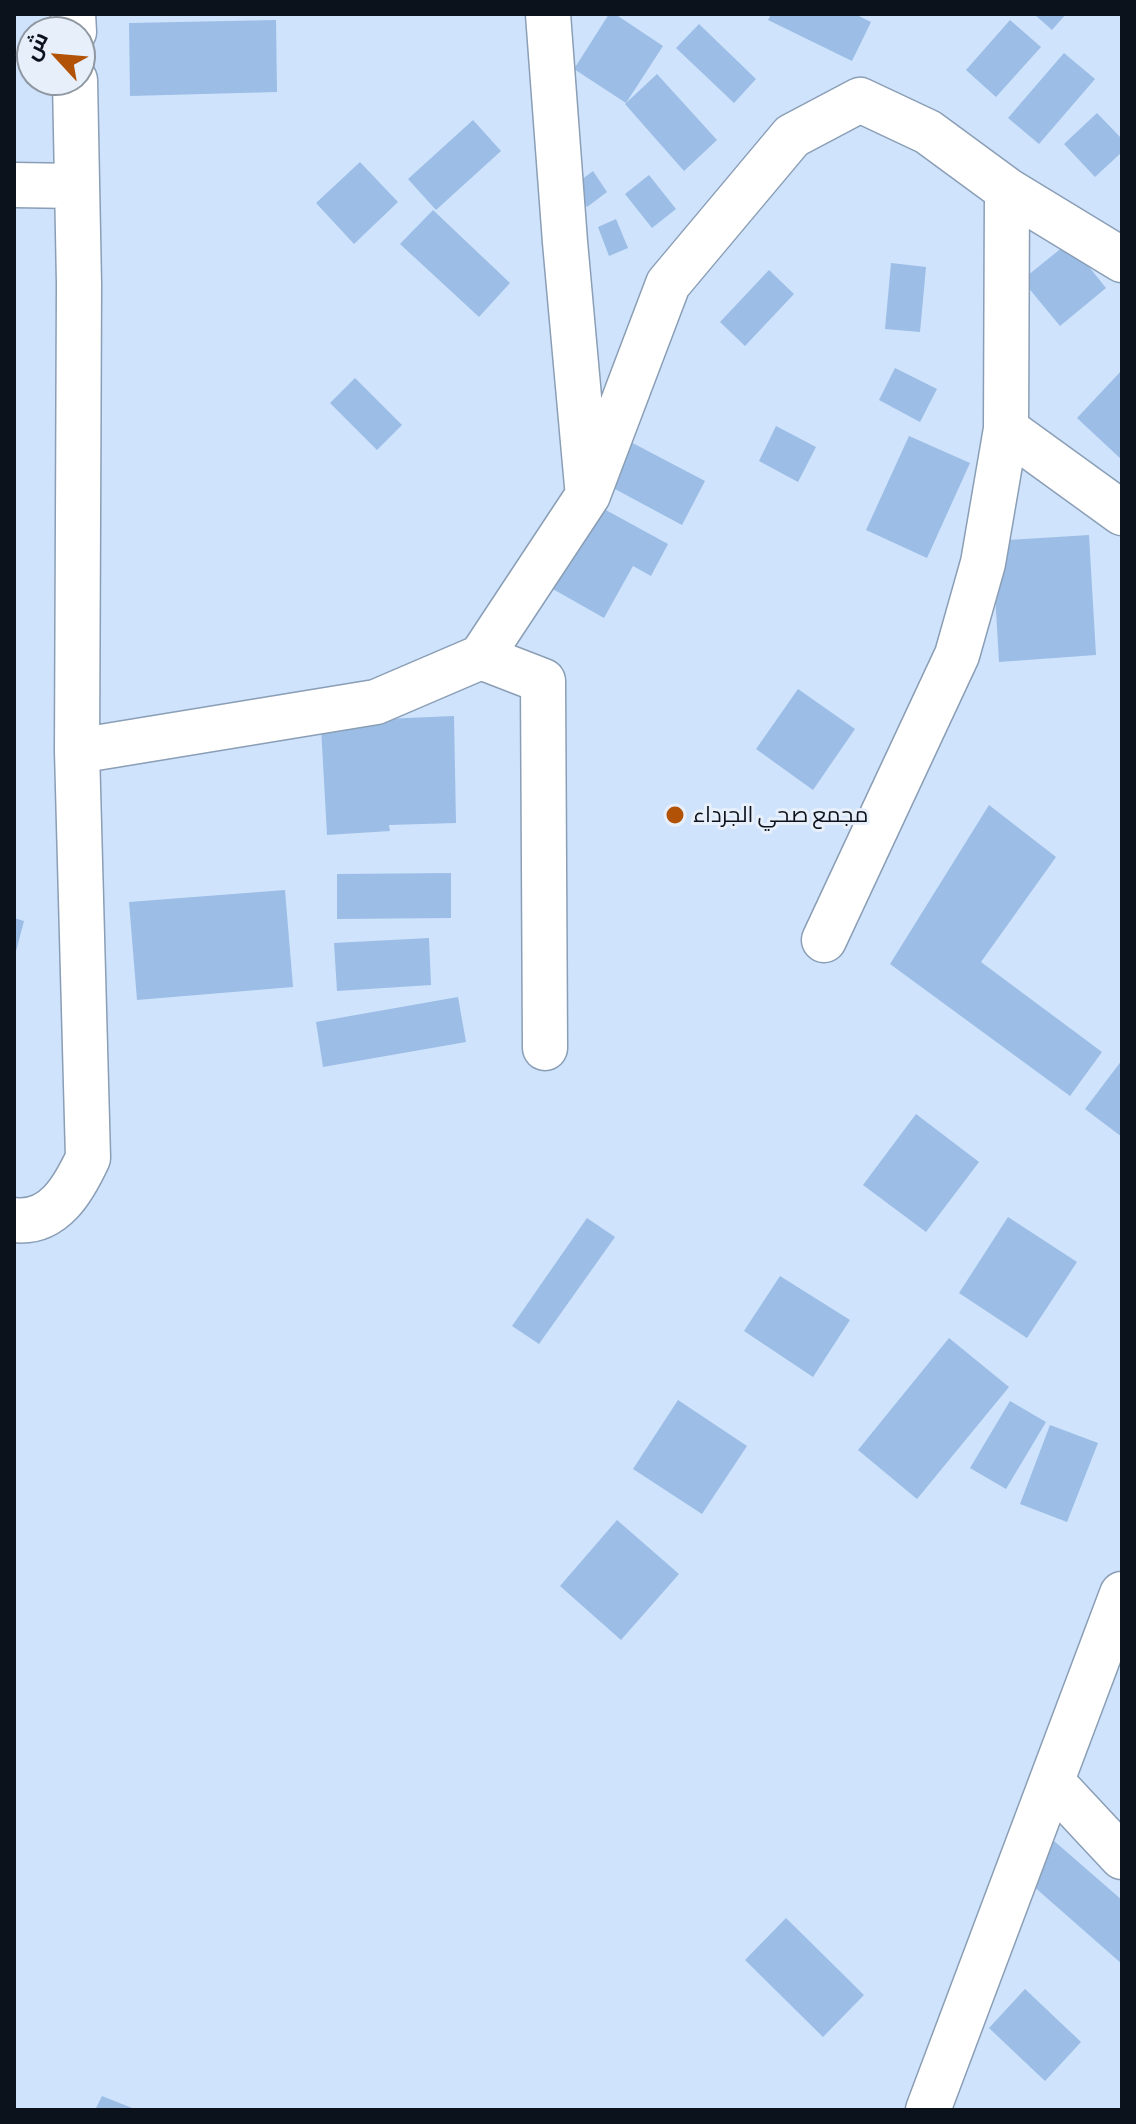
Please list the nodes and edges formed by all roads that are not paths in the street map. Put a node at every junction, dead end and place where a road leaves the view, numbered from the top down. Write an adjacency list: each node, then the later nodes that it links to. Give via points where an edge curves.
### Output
1 (548, 14): 8 (street)
2 (75, 96): 4 (street)
3 (14, 185): 4 (street)
4 (77, 186): 11 (street)
5 (1007, 190): 6 (street); 7 (street); 8 (street, via 928,132 860,100 792,136 668,284)
6 (1122, 260)
7 (1006, 429): 9 (street); 12 (street, via 983,563 957,655)
8 (588, 495): 10 (street)
9 (1122, 513)
10 (481, 657): 11 (street, via 376,702); 13 (street, via 543,681)
11 (77, 751): 14 (street, via 88,1158 71,1192 47,1214)
12 (824, 940)
13 (545, 1048)
14 (14, 1220)
15 (1122, 1594): 16 (street)
16 (1114, 1639): 17 (street)
17 (1103, 1697): 18 (street)
18 (1052, 1782): 19 (street); 20 (street)
19 (1122, 1857)
20 (928, 2110)

